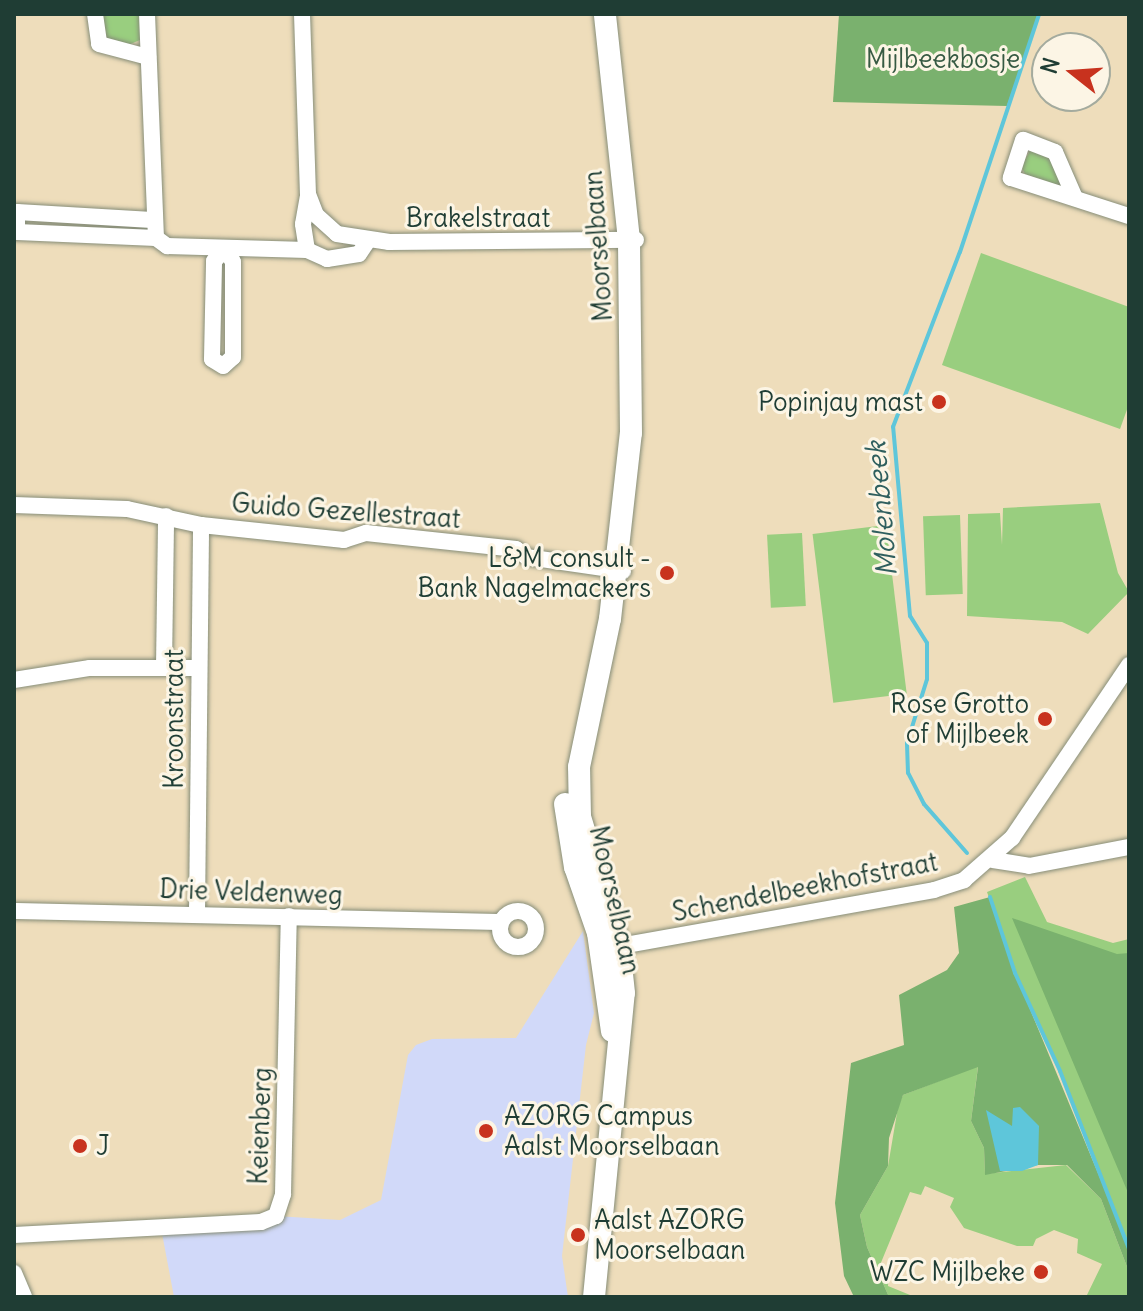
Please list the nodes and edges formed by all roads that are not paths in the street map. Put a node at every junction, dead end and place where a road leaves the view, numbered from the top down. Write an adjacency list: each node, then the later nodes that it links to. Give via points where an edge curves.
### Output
1 (95, 14): 5 (street, via 99,44)
2 (147, 14): 5 (street)
3 (302, 14): 6 (street, Brakelstraat)
4 (605, 14): 11 (main road, Moorselbaan)
5 (148, 57): 9 (street)
6 (308, 194): 12 (street, Brakelstraat, via 327,227); 14 (street, Brakelstraat, via 303,224)
7 (1075, 198): 8 (street)
8 (1129, 216)
9 (152, 220): 10 (street); 10 (street, via 17,212 17,232)
10 (156, 238): 13 (street, via 167,246)
11 (632, 240): 12 (street, Brakelstraat); 18 (main road, Moorselbaan, via 631,433)
12 (367, 242): 14 (street, Brakelstraat, via 359,254 345,259 327,259)
13 (225, 249): 13 (street, via 214,261 212,359 223,366 233,357 233,262); 14 (street)
14 (307, 250)
15 (14, 505): 16 (street, Guido Gezellestraat, via 61,503)
16 (166, 516): 17 (street, Guido Gezellestraat); 20 (street, Kroonstraat)
17 (201, 525): 18 (street, Guido Gezellestraat, via 344,540 381,535 516,549 527,557); 21 (street, Kroonstraat)
18 (620, 570): 29 (main road, Moorselbaan, via 605,617 583,732 579,795)
19 (1129, 665): 24 (street)
20 (164, 667): 21 (street); 22 (street, via 90,668)
21 (198, 668): 26 (street, Kroonstraat)
22 (14, 680)
23 (1129, 847): 24 (street, via 1029,866)
24 (993, 860): 29 (street, Schendelbeekhofstraat, via 964,880 934,890)
25 (14, 911): 26 (street, Drie Veldenweg)
26 (197, 914): 27 (street, Drie Veldenweg)
27 (289, 916): 28 (street, Drie Veldenweg); 30 (street, Keienberg, via 283,1194 276,1216 261,1222)
28 (496, 926)
29 (610, 948): 33 (main road, Moorselbaan, via 612,1025); 34 (main road, Moorselbaan, via 625,1025)
30 (14, 1235)
31 (14, 1273): 32 (street)
32 (24, 1297)
33 (582, 1297)
34 (594, 1297)

